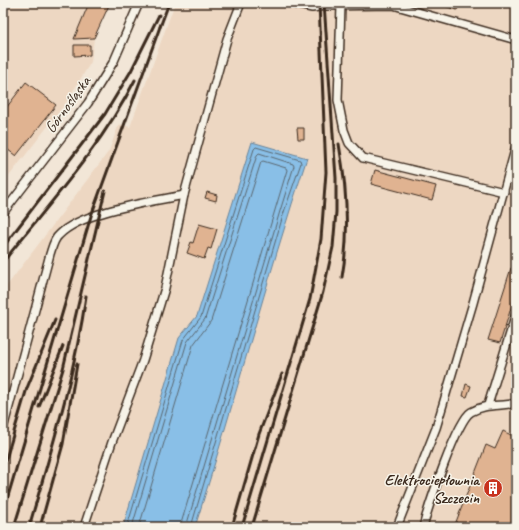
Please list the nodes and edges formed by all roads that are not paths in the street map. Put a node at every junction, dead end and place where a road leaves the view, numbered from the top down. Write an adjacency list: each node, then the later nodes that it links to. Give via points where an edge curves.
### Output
1 (139, 3): 9 (lane, Górnośląska, via 114,61 88,103)
2 (241, 3): 8 (lane, via 227,39)
3 (290, 3): 4 (lane, via 312,8)
4 (341, 5): 5 (lane, via 393,5); 7 (lane, via 338,100 349,143 363,158)
5 (516, 40)
6 (516, 146): 7 (lane)
7 (504, 192): 15 (lane, via 436,428)
8 (184, 195): 13 (lane, via 91,216 74,222 58,236 50,254); 14 (lane, via 163,295 143,360)
9 (3, 213)
10 (516, 314): 12 (lane)
11 (516, 403): 12 (lane)
12 (488, 405): 16 (lane, via 470,412 452,443)
13 (3, 429)
14 (84, 527)
15 (397, 527)
16 (422, 527)

